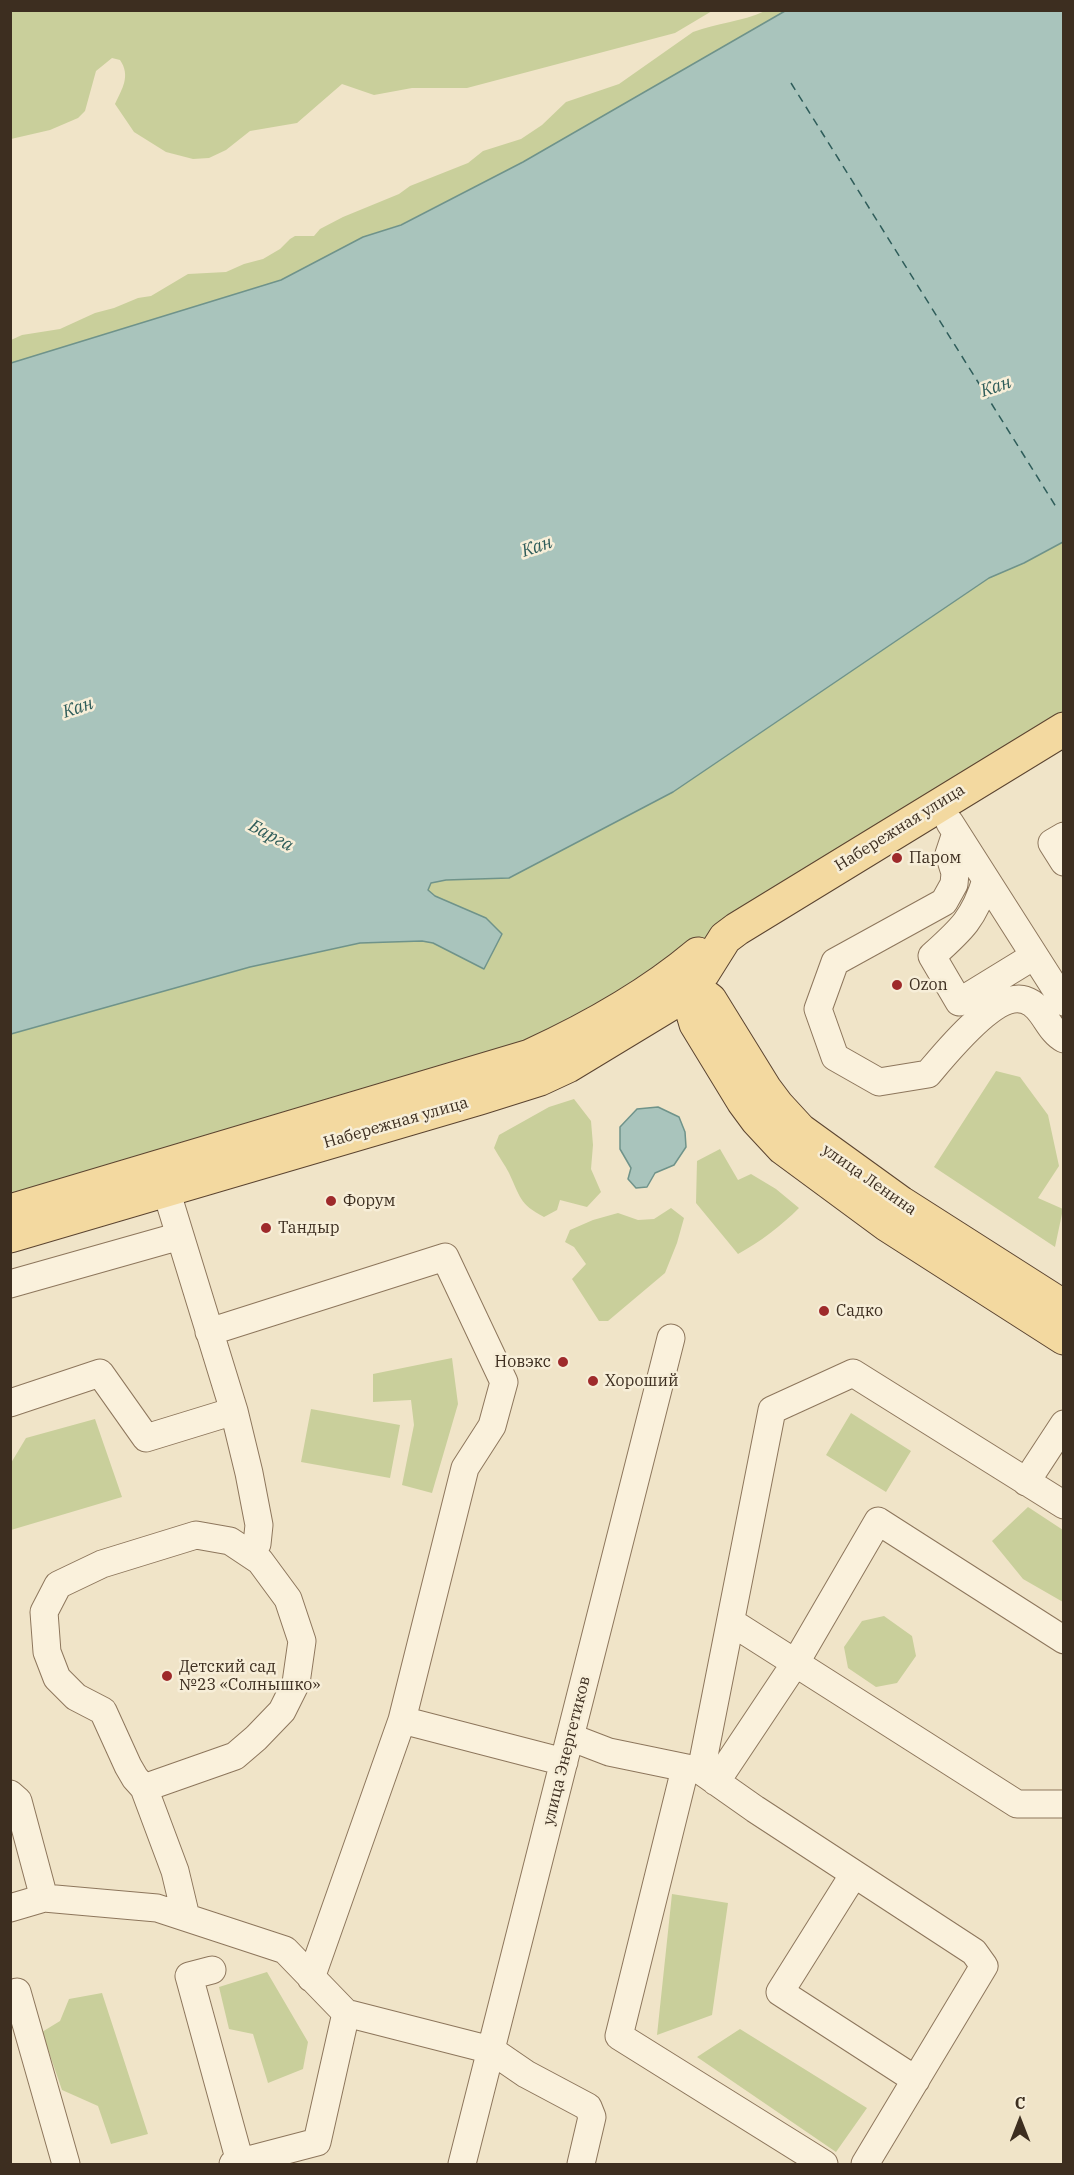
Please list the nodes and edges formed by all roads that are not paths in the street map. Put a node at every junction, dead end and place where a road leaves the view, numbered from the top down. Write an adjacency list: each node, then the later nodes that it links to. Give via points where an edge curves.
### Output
1 (1064, 729): 2 (main road, Набережная улица)
2 (939, 804): 3 (street); 7 (main road, Набережная улица)
3 (956, 833): 6 (street); 14 (street, via 949,854 954,884 944,903 835,962 818,1010 835,1057 879,1082 928,1074 961,1035 1002,1002 1014,998 1038,1008 1056,1035)
4 (1064, 836): 5 (street, via 1052,843)
5 (1064, 862)
6 (986, 880): 8 (street); 8 (street, via 978,905 959,932 932,956 959,1002)
7 (720, 942): 9 (main road, Набережная улица, via 703,973); 10 (main road, Набережная улица); 12 (main road, улица Ленина, via 709,986)
8 (1034, 956): 11 (street)
9 (689, 987): 10 (main road, via 671,984); 12 (main road, улица Ленина, via 702,993); 13 (main road, Набережная улица); 15 (main road, улица Ленина, via 696,1024)
10 (647, 992): 16 (main road, Набережная улица, via 530,1056)
11 (1064, 1002)
12 (717, 1010): 21 (main road, улица Ленина, via 765,1089 800,1130 901,1203)
13 (635, 1027): 15 (main road, улица Ленина, via 670,1023 685,1027); 16 (main road, Набережная улица, via 540,1079 480,1098)
14 (1064, 1039)
15 (712, 1048): 24 (main road, улица Ленина, via 750,1111 783,1148 885,1224)
16 (162, 1179): 17 (main road, Набережная улица); 18 (main road, Набережная улица); 19 (street)
17 (10, 1211)
18 (10, 1236)
19 (180, 1236): 20 (street); 22 (street)
20 (10, 1284)
21 (1064, 1307)
22 (209, 1332): 26 (street); 34 (street, via 445,1257 504,1382 492,1426 465,1468)
23 (671, 1338): 35 (street, улица Энергетиков)
24 (1064, 1338)
25 (10, 1403): 26 (street, via 100,1372 146,1438)
26 (234, 1411): 30 (street, via 259,1525)
27 (1064, 1424): 28 (street)
28 (1026, 1482): 29 (street); 31 (street, via 853,1372 772,1410)
29 (1064, 1505)
30 (251, 1554): 37 (street, via 288,1599 302,1641 296,1683 282,1711 235,1756); 37 (street, via 230,1541 196,1535 154,1546 58,1585 44,1612 47,1652 57,1678 76,1697 103,1711 128,1766)
31 (731, 1622): 33 (street); 36 (street)
32 (1064, 1640): 33 (street, via 879,1521)
33 (796, 1662): 36 (street); 39 (street, via 1017,1804)
34 (402, 1720): 35 (street); 45 (street)
35 (567, 1750): 36 (street, via 609,1752); 48 (street, улица Энергетиков)
36 (701, 1774): 40 (street); 54 (street, via 619,2036)
37 (144, 1788): 43 (street, via 175,1870)
38 (10, 1794): 41 (street, via 18,1801)
39 (1064, 1804)
40 (854, 1874): 49 (street, via 974,1952 984,1966); 49 (street, via 780,1992)
41 (44, 1898): 42 (street); 43 (street, via 157,1908)
42 (10, 1908)
43 (186, 1917): 45 (street, via 285,1950)
44 (212, 1970): 50 (street, via 189,1976)
45 (312, 1978): 47 (street)
46 (17, 1992): 51 (street)
47 (346, 2013): 48 (street); 50 (street, via 317,2142)
48 (491, 2050): 52 (street, улица Энергетиков); 53 (street, via 588,2107 592,2117)
49 (916, 2080): 55 (street)
50 (237, 2163)
51 (66, 2164)
52 (462, 2164)
53 (581, 2164)
54 (824, 2164)
55 (865, 2164)

